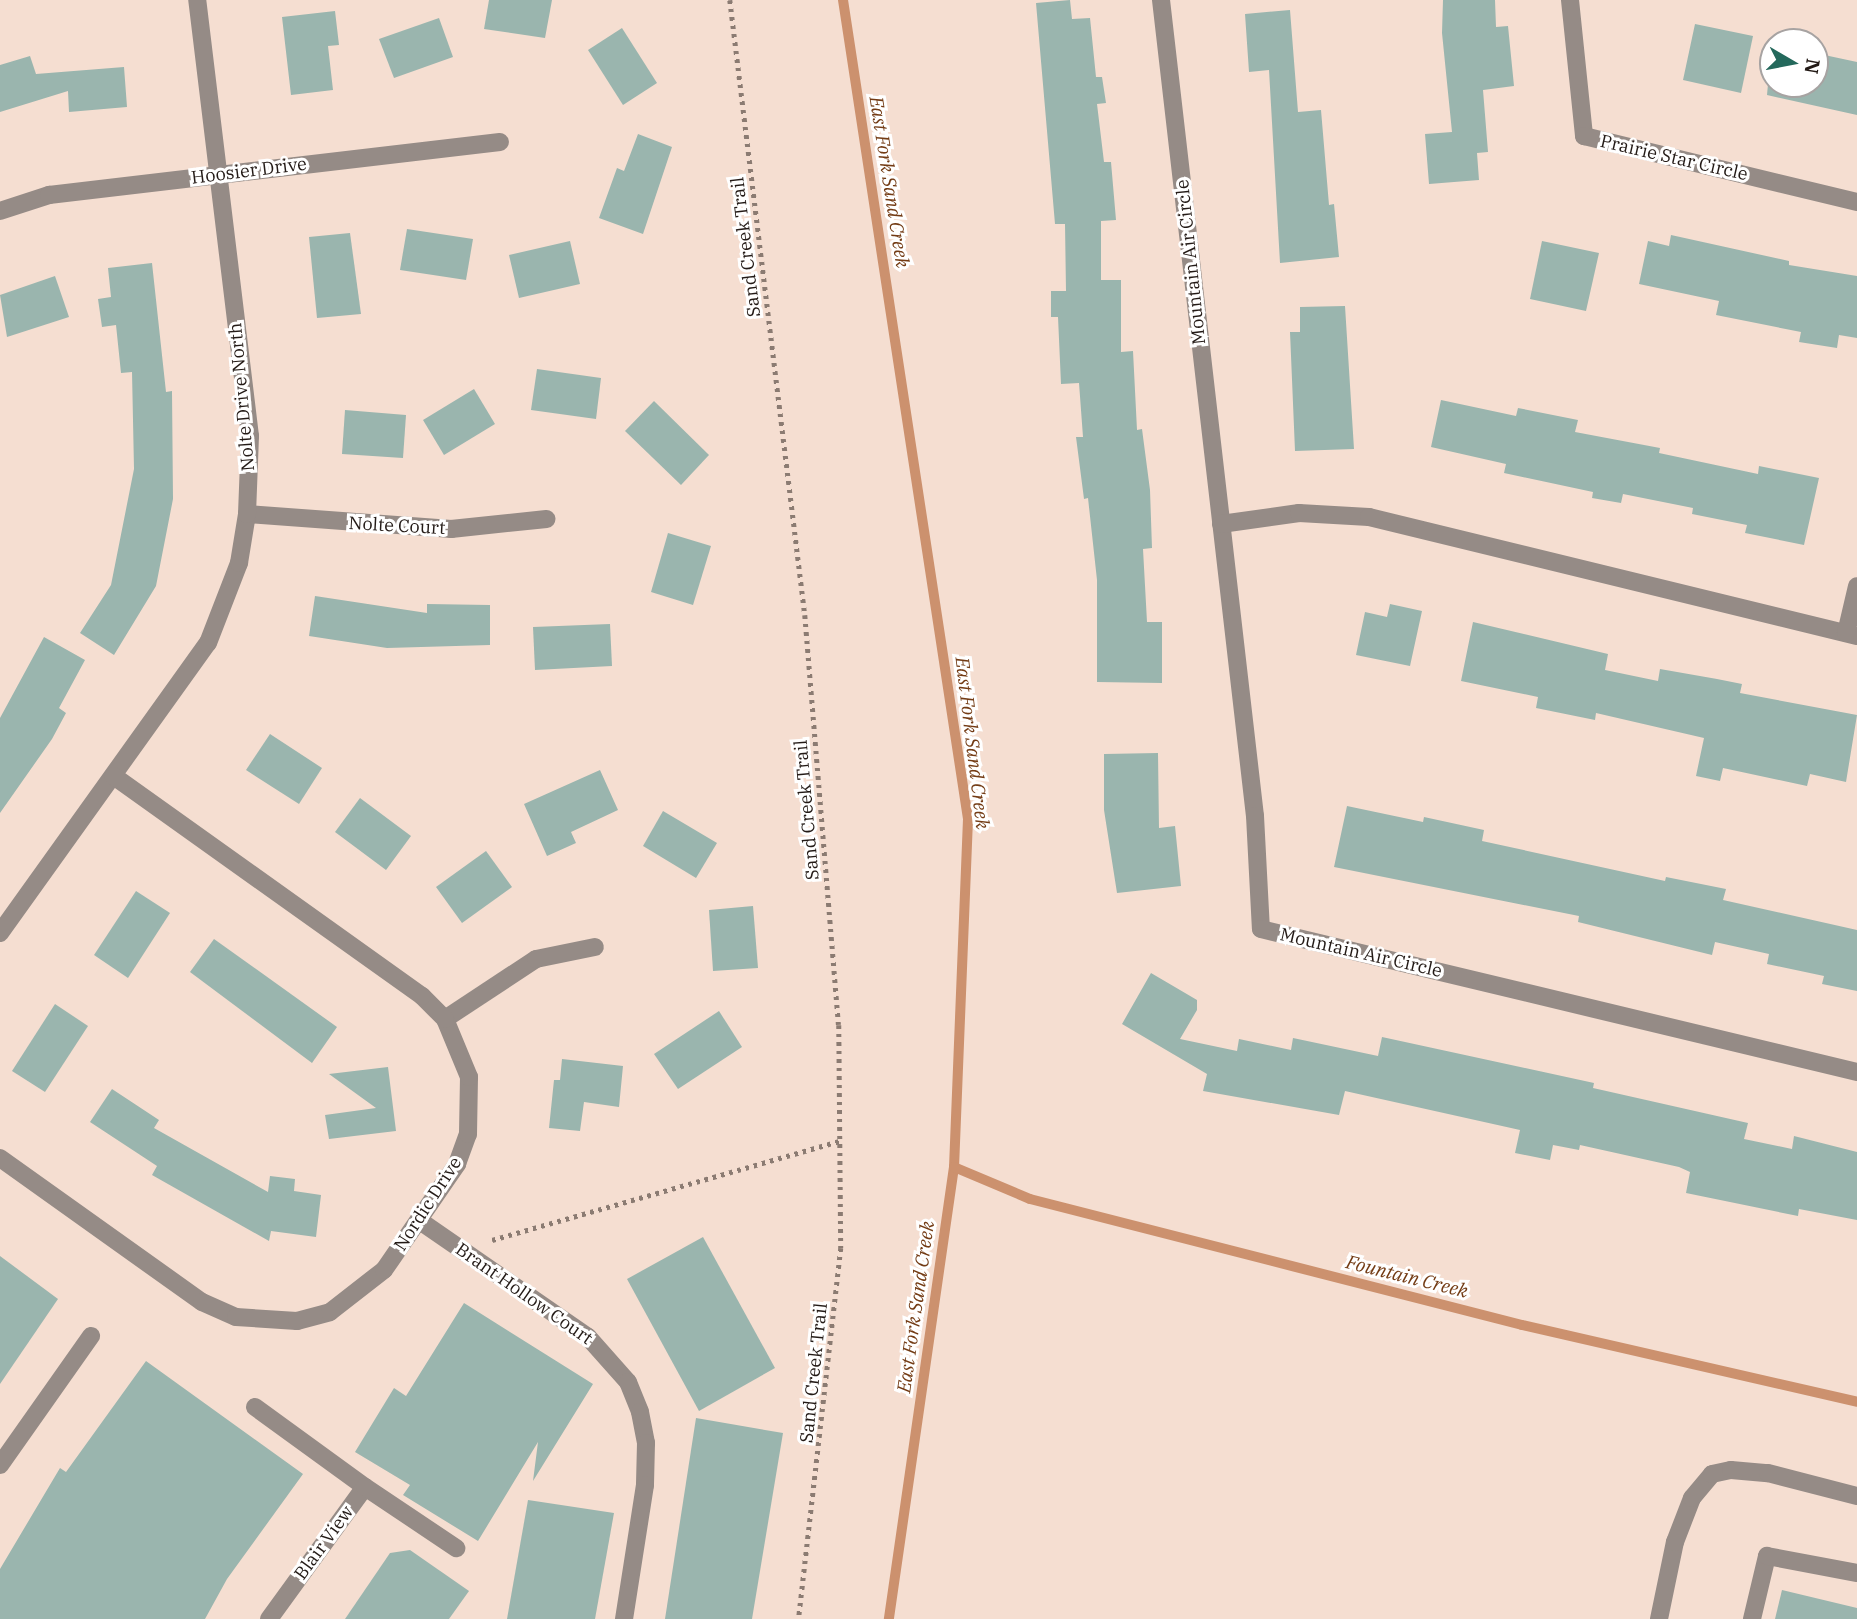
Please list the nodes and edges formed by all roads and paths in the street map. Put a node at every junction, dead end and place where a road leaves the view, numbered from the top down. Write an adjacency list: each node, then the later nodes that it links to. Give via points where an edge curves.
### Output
1 (197, 0): 6 (street, Nolte Drive North)
2 (730, 0): 19 (path, Sand Creek Trail, via 805,615 839,1026)
3 (1161, 0): 11 (street, Mountain Air Circle)
4 (1570, 0): 7 (street, Prairie Star Circle, via 1584,136)
5 (500, 142): 6 (street, Hoosier Drive)
6 (217, 175): 8 (street, Hoosier Drive, via 49,195); 9 (street, Nolte Drive North, via 250,436)
7 (1857, 202)
8 (0, 211)
9 (247, 514): 10 (street, Nolte Court, via 451,528); 14 (street, Nolte Drive North, via 239,563 208,643)
10 (546, 519)
11 (1221, 524): 13 (street, via 1299,513 1369,517); 18 (street, Mountain Air Circle, via 1255,816 1261,929)
12 (1857, 586): 13 (street)
13 (1851, 635)
14 (114, 776): 15 (street, Nolte Drive North); 17 (street, Nordic Drive, via 422,996)
15 (0, 933)
16 (595, 947): 17 (street, via 536,959)
17 (445, 1018): 21 (street, Nordic Drive, via 469,1077 469,1125 457,1164)
18 (1857, 1072)
19 (842, 1140): 22 (path); 32 (path, Sand Creek Trail, via 841,1248)
20 (0, 1158): 21 (street, Nordic Drive, via 202,1302 236,1317 297,1321 330,1312 384,1270)
21 (421, 1221): 22 (street, Brant Hollow Court)
22 (461, 1249): 31 (street, Brant Hollow Court, via 588,1337 628,1382 646,1443 645,1485)
23 (91, 1336): 25 (street)
24 (255, 1407): 26 (street)
25 (0, 1465)
26 (365, 1487): 28 (street, Blair View); 30 (street, Blair View)
27 (1857, 1496): 33 (street, via 1768,1473 1731,1470 1712,1474 1692,1498 1679,1531)
28 (456, 1548)
29 (1857, 1573): 34 (street, via 1767,1556)
30 (269, 1619)
31 (624, 1619)
32 (799, 1619)
33 (1659, 1619)
34 (1752, 1619)

